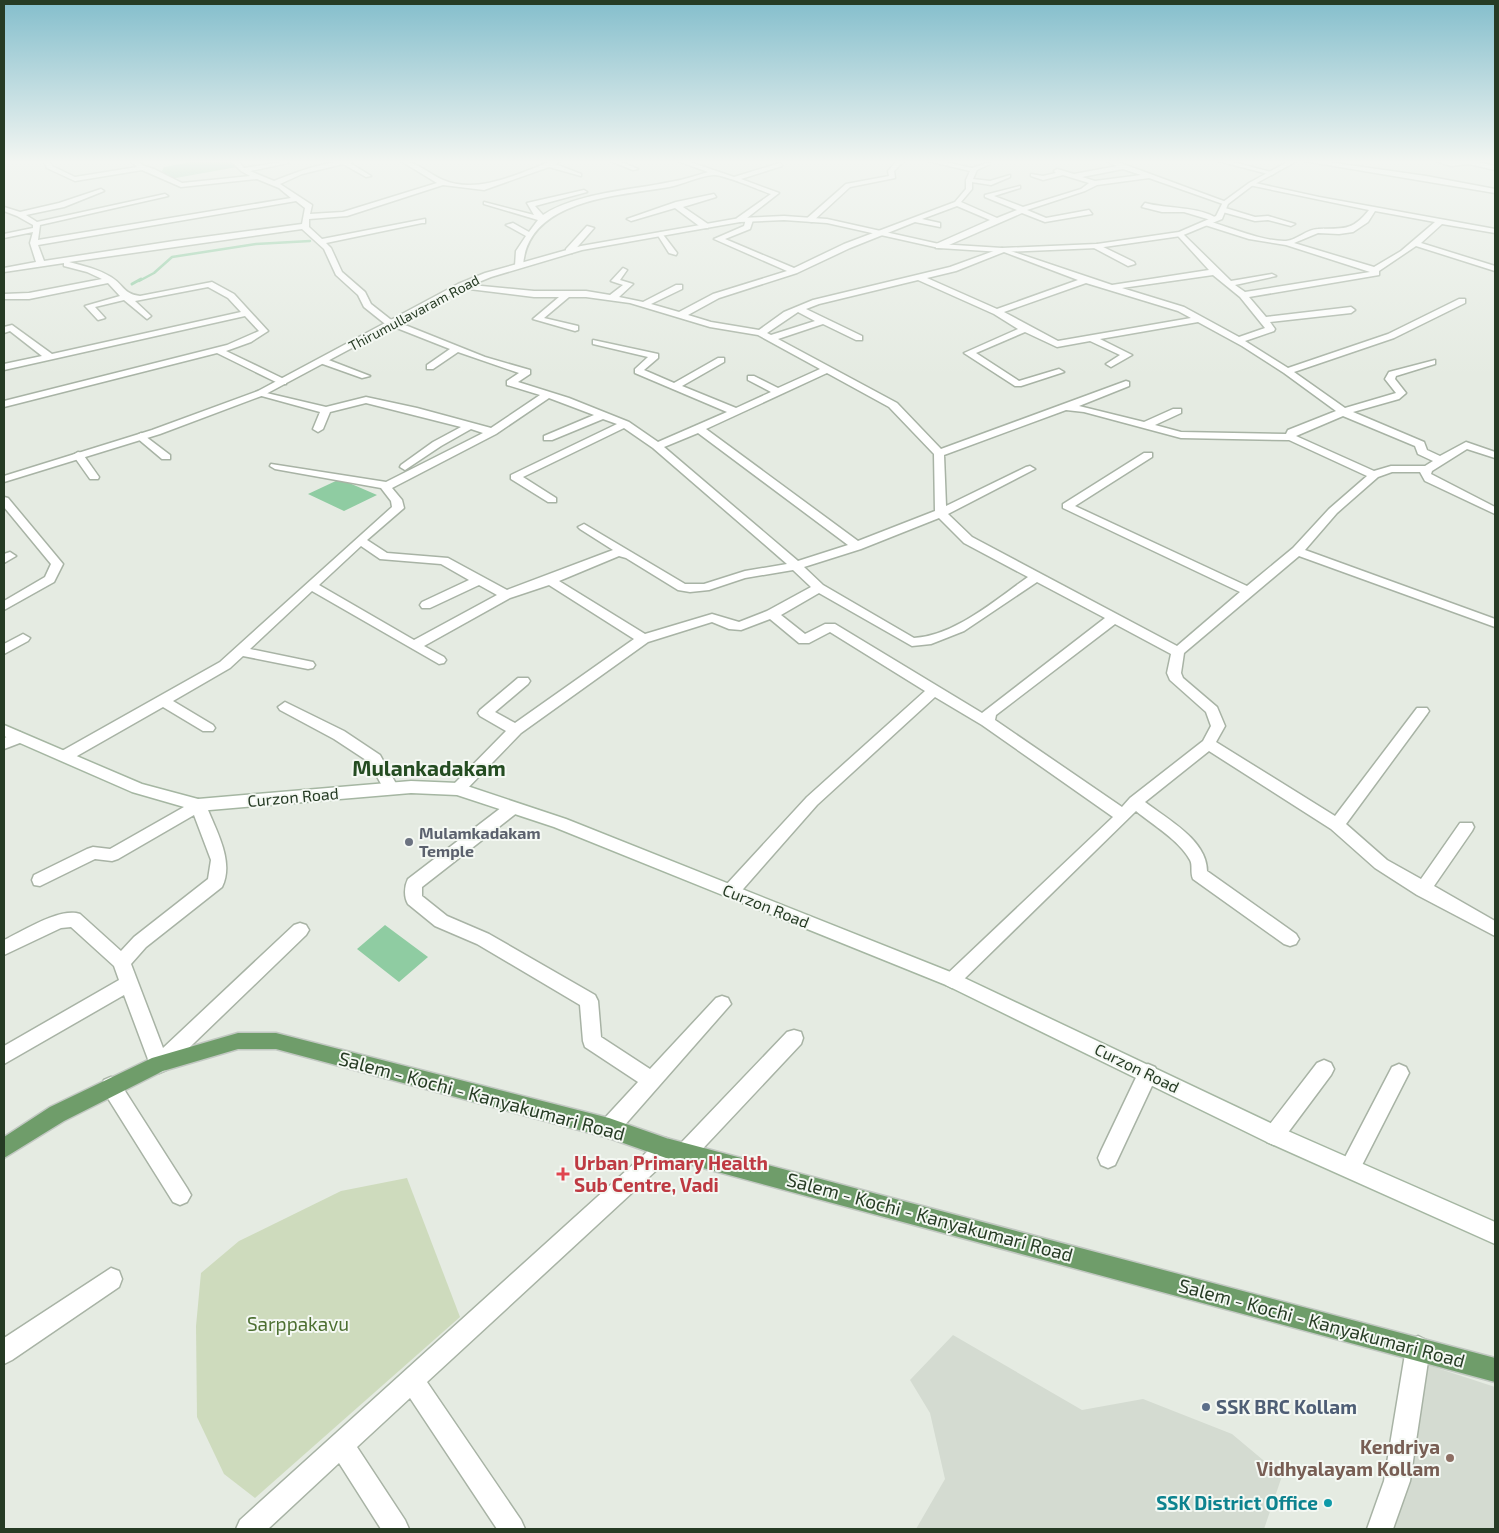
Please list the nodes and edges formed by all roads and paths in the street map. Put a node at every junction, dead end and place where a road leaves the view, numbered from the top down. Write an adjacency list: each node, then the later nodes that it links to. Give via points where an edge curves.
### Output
1 (16, 233): 20 (street)
2 (35, 233): 22 (street)
3 (92, 233): 22 (street)
4 (239, 233): 31 (street)
5 (312, 233): 23 (street)
6 (365, 233): 23 (street)
7 (524, 233): 21 (street)
8 (533, 233): 21 (street)
9 (586, 233): 29 (street)
10 (669, 233): 18 (street, Thirumullavaram Road)
11 (732, 233): 39 (street, via 718,239)
12 (882, 233): 26 (street, Thirumullavaram Road); 39 (street)
13 (969, 233): 26 (street)
14 (1183, 233): 19 (street, Thirumullavaram Road)
15 (1241, 233): 24 (street)
16 (1312, 233): 24 (street)
17 (1427, 233): 25 (street)
18 (661, 234): 29 (street, Thirumullavaram Road); 30 (street)
19 (1180, 234): 27 (street, Thirumullavaram Road); 40 (street)
20 (4, 236)
21 (531, 236): 34 (street, via 520,251)
22 (34, 242): 33 (street)
23 (318, 242): 68 (street, via 330,251 339,273 362,294 367,305)
24 (1287, 243): 38 (street)
25 (1414, 243): 35 (street); 38 (street)
26 (939, 246): 28 (street, Thirumullavaram Road)
27 (1097, 246): 28 (street, Thirumullavaram Road, via 1042,244); 32 (street)
28 (1003, 250): 42 (street, via 953,270); 44 (street)
29 (569, 251): 34 (street, Thirumullavaram Road)
30 (673, 253)
31 (62, 263): 33 (street); 43 (street, via 90,270)
32 (1131, 264)
33 (41, 265): 36 (street)
34 (519, 266): 46 (street, Thirumullavaram Road)
35 (1495, 269)
36 (4, 270)
37 (623, 270): 54 (street, via 615,281 629,284)
38 (1375, 270): 51 (street, via 1373,275)
39 (794, 271): 63 (street, via 716,296)
40 (1215, 272): 45 (street); 48 (street)
41 (1272, 276): 45 (street)
42 (921, 278): 58 (street); 60 (street)
43 (110, 280): 49 (street); 53 (street)
44 (1086, 280): 48 (street); 60 (street)
45 (1231, 283): 51 (street)
46 (461, 286): 50 (street); 68 (street, Thirumullavaram Road)
47 (679, 287): 56 (street)
48 (1110, 287): 65 (street, via 1181,309)
49 (43, 293): 52 (street); 57 (street)
50 (567, 294): 54 (street); 69 (street, via 538,318)
51 (1243, 295): 66 (street)
52 (4, 297)
53 (126, 297): 61 (street, via 140,299 210,284 231,296); 62 (street); 64 (street, via 89,306)
54 (612, 298): 56 (street)
55 (1462, 301): 87 (street, via 1391,336)
56 (643, 305): 63 (street)
57 (47, 306)
58 (798, 309): 67 (street); 72 (street, via 787,314)
59 (1351, 310): 66 (street)
60 (997, 312): 70 (street)
61 (248, 313): 78 (street, via 264,330 254,338); 79 (street)
62 (147, 316)
63 (679, 316): 72 (street)
64 (101, 318)
65 (1199, 319): 74 (street); 75 (street)
66 (1262, 320): 75 (street, via 1271,329)
67 (824, 321): 72 (street); 73 (street)
68 (392, 323): 77 (street); 81 (street, Thirumullavaram Road)
69 (575, 328)
70 (1025, 329): 74 (street, via 1057,344); 88 (street, via 969,353 1018,384)
71 (4, 330): 79 (street, via 12,328)
72 (766, 336): 86 (street)
73 (859, 338)
74 (1094, 339): 83 (street, via 1127,355)
75 (1238, 340): 87 (street)
76 (596, 342): 93 (street, via 655,356 638,372)
77 (458, 348): 85 (street); 96 (street, via 527,372 510,383)
78 (218, 350): 91 (street); 97 (street)
79 (50, 357): 84 (street)
80 (721, 360): 93 (street)
81 (323, 361): 89 (street); 91 (street, Thirumullavaram Road)
82 (1432, 362): 102 (street, via 1392,374 1390,379 1401,393 1396,397)
83 (1111, 364)
84 (4, 367)
85 (430, 367)
86 (826, 370): 94 (street); 114 (street, via 893,405)
87 (1287, 371): 102 (street)
88 (1059, 372)
89 (366, 376)
90 (751, 378): 94 (street)
91 (283, 382): 95 (street, Thirumullavaram Road)
92 (1126, 384): 98 (street)
93 (675, 386): 101 (street)
94 (778, 392): 101 (street)
95 (262, 393): 99 (street); 110 (street, Thirumullavaram Road)
96 (549, 394): 103 (street); 109 (street)
97 (4, 404)
98 (1065, 407): 106 (street); 114 (street)
99 (326, 410): 105 (street, via 366,400); 107 (street)
100 (1177, 411): 106 (street)
101 (736, 412): 108 (street)
102 (1343, 412): 111 (street, via 1292,432); 119 (street, via 1420,444 1422,452)
103 (604, 415): 104 (street); 112 (street)
104 (625, 424): 113 (street); 129 (street, via 515,477)
105 (472, 425): 109 (street); 121 (street)
106 (1146, 425): 111 (street, via 1181,435)
107 (318, 429)
108 (699, 429): 113 (street); 134 (street)
109 (492, 432): 127 (street)
110 (141, 436): 115 (street, Thirumullavaram Road); 118 (street)
111 (1291, 437): 124 (street)
112 (548, 438)
113 (657, 446): 137 (street)
114 (939, 453): 131 (street)
115 (78, 455): 125 (street); 126 (street, Thirumullavaram Road)
116 (1148, 455): 143 (street, via 1068,506)
117 (1495, 455): 119 (street, via 1466,445)
118 (166, 457)
119 (1442, 461): 123 (street)
120 (275, 466): 127 (street)
121 (405, 467)
122 (1030, 469): 131 (street)
123 (1427, 469): 124 (street, via 1391,469); 130 (street, via 1425,474 1429,479)
124 (1374, 475): 135 (street, via 1333,512)
125 (94, 477)
126 (4, 479)
127 (388, 486): 133 (street, via 386,489 396,500 398,508)
128 (4, 500): 146 (street, via 57,564 50,579)
129 (552, 500)
130 (1495, 510)
131 (941, 512): 134 (street); 138 (street, via 968,540)
132 (584, 527): 136 (street)
133 (360, 540): 140 (street, via 384,556 444,561); 141 (street)
134 (857, 546): 137 (street)
135 (1297, 552): 143 (street); 149 (street)
136 (630, 555): 137 (street, via 682,588 700,590 738,576); 139 (street, via 610,553)
137 (796, 566): 142 (street)
138 (1038, 576): 142 (street, via 942,638 920,643 912,642); 148 (street)
139 (550, 580): 144 (street); 151 (street)
140 (477, 581): 144 (street); 145 (street)
141 (311, 585): 152 (street); 154 (street)
142 (819, 588): 147 (street)
143 (1249, 590): 155 (street)
144 (506, 595): 152 (street)
145 (426, 605)
146 (4, 606)
147 (772, 614): 151 (street, via 741,626 712,618); 159 (street, via 804,640 830,627)
148 (1115, 617): 155 (street); 163 (street, via 989,713)
149 (1495, 623)
150 (23, 638): 153 (street)
151 (643, 639): 165 (street)
152 (415, 645): 156 (street)
153 (4, 650)
154 (240, 651): 157 (street); 160 (street, via 225,665)
155 (1178, 652): 167 (street, via 1174,673 1177,680 1212,710 1218,726)
156 (439, 660)
157 (308, 665)
158 (523, 681): 165 (street, via 485,713)
159 (933, 690): 163 (street); 179 (street, via 812,801)
160 (162, 700): 164 (street); 168 (street)
161 (285, 707): 170 (street, via 339,735 375,759)
162 (1422, 711): 175 (street)
163 (987, 722): 174 (street)
164 (208, 728)
165 (516, 730): 169 (street)
166 (9, 737): 168 (street, Curzon Road)
167 (1208, 744): 171 (street); 175 (street)
168 (65, 756): 172 (street, Curzon Road, via 137,788)
169 (458, 788): 170 (street, Curzon Road); 173 (street, Curzon Road)
170 (391, 789): 172 (street, Curzon Road)
171 (1135, 802): 174 (street); 182 (street, via 1187,844 1199,860 1199,874)
172 (198, 805): 177 (street, via 112,854 94,853); 184 (street, via 219,860 216,882 140,942)
173 (512, 808): 179 (street, Curzon Road, via 560,823); 194 (street, via 414,884 414,899 441,921 483,939 590,1000 592,1041)
174 (1124, 816): 185 (street)
175 (1337, 825): 178 (street, via 1381,864)
176 (1466, 827): 178 (street)
177 (40, 880)
178 (1423, 890): 180 (street)
179 (731, 891): 185 (street, Curzon Road)
180 (1495, 929)
181 (300, 930): 190 (street)
182 (1290, 940)
183 (4, 948): 184 (street, via 58,922 74,919)
184 (121, 962): 186 (street)
185 (952, 980): 192 (street, Curzon Road)
186 (129, 983): 189 (street); 190 (street)
187 (722, 1004): 194 (street)
188 (794, 1038): 199 (street)
189 (4, 1056)
190 (159, 1064): 195 (main road, Salem - Kochi - Kanyakumari Road); 196 (main road, Salem - Kochi - Kanyakumari Road, via 238,1042 276,1041)
191 (1324, 1070): 197 (street)
192 (1148, 1073): 197 (street, Curzon Road); 200 (street)
193 (1399, 1073): 201 (street)
194 (652, 1081): 196 (street)
195 (110, 1086): 198 (main road, Salem - Kochi - Kanyakumari Road, via 57,1114); 202 (street)
196 (609, 1128): 199 (main road, Salem - Kochi - Kanyakumari Road)
197 (1274, 1134): 201 (street, Curzon Road)
198 (4, 1148)
199 (676, 1150): 205 (main road, Salem - Kochi - Kanyakumari Road); 208 (street)
200 (1108, 1158)
201 (1350, 1168): 203 (street, Curzon Road)
202 (180, 1195)
203 (1495, 1233)
204 (110, 1278): 206 (street)
205 (1418, 1348): 207 (main road, Salem - Kochi - Kanyakumari Road); 213 (street, via 1397,1480)
206 (4, 1352)
207 (1495, 1370)
208 (412, 1381): 209 (street); 212 (street)
209 (341, 1444): 210 (street); 211 (street)
210 (250, 1529)
211 (396, 1529)
212 (512, 1529)
213 (1380, 1529)

